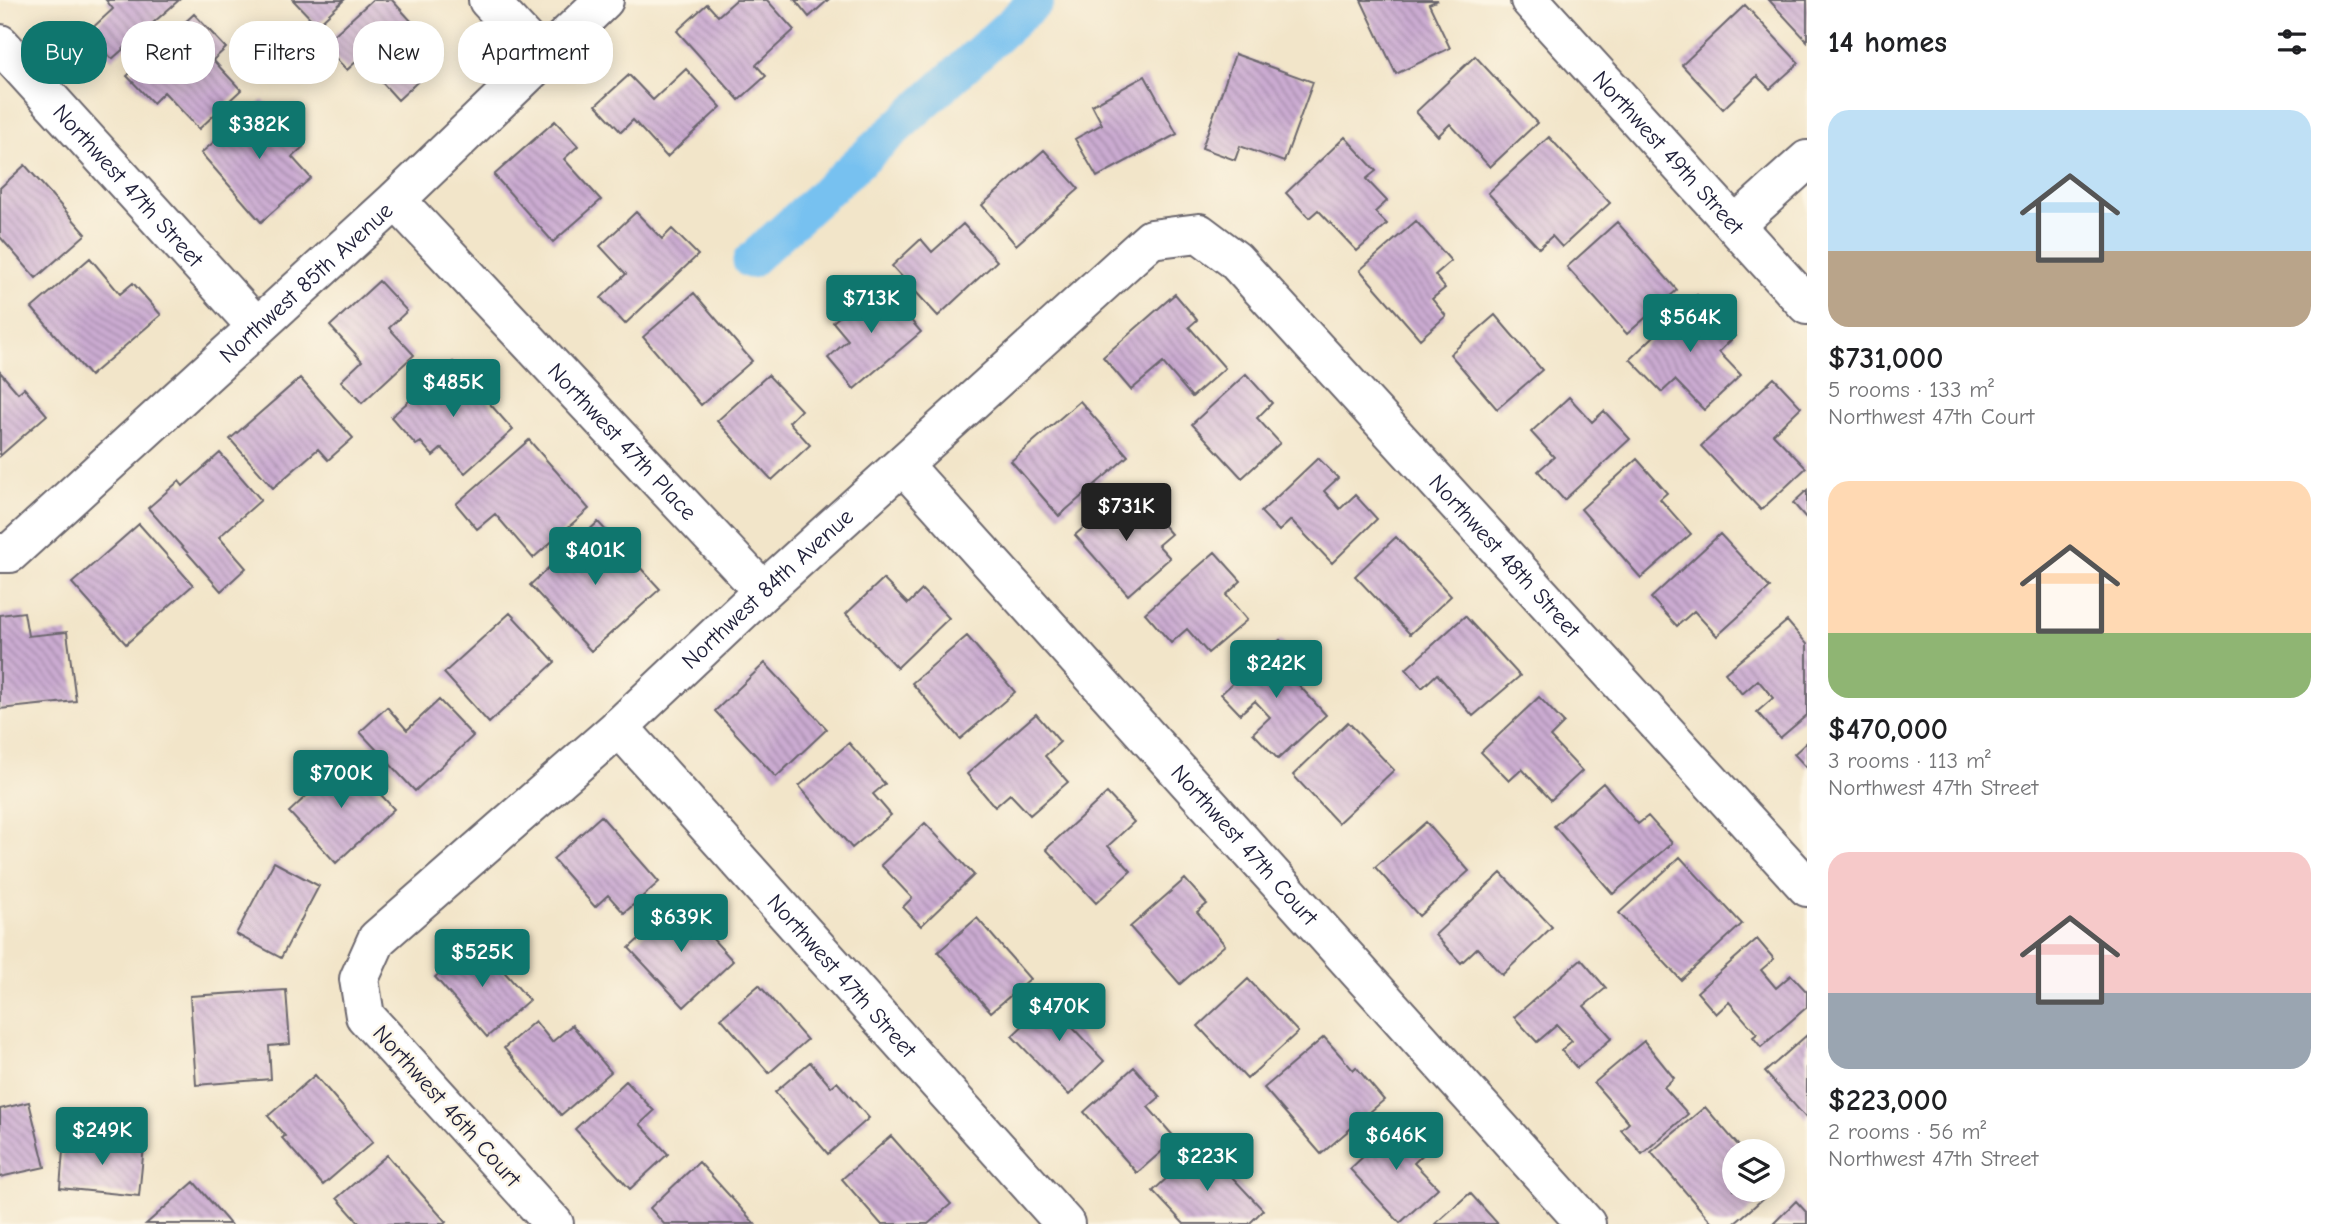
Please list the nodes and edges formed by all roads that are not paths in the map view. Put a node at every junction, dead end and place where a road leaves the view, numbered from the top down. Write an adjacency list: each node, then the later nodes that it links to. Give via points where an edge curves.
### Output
1 (488, 0): 4 (street)
2 (604, 0): 5 (street, Northwest 85th Avenue)
3 (1530, 0): 10 (street, Northwest 49th Street)
4 (507, 21)
5 (581, 21)
6 (0, 44): 13 (street, Northwest 47th Street)
7 (514, 84): 9 (street, Northwest 85th Avenue)
8 (1807, 160): 10 (street)
9 (396, 200): 13 (street, Northwest 85th Avenue); 16 (street, Northwest 47th Place)
10 (1736, 224): 12 (street, Northwest 49th Street)
11 (1199, 233): 14 (street, Northwest 84th Avenue, via 1150,239); 18 (street, Northwest 48th Street, via 1235,260)
12 (1807, 305)
13 (256, 326): 15 (street, Northwest 85th Avenue, via 10,553)
14 (903, 466): 16 (street, Northwest 84th Avenue); 22 (street, Northwest 47th Court)
15 (0, 553)
16 (763, 591): 17 (street, Northwest 84th Avenue)
17 (619, 727): 19 (street, Northwest 84th Avenue, via 377,939); 21 (street, Northwest 47th Street)
18 (1807, 887)
19 (359, 979): 20 (street, Northwest 46th Court, via 365,1016)
20 (554, 1224)
21 (1065, 1224)
22 (1586, 1224)

